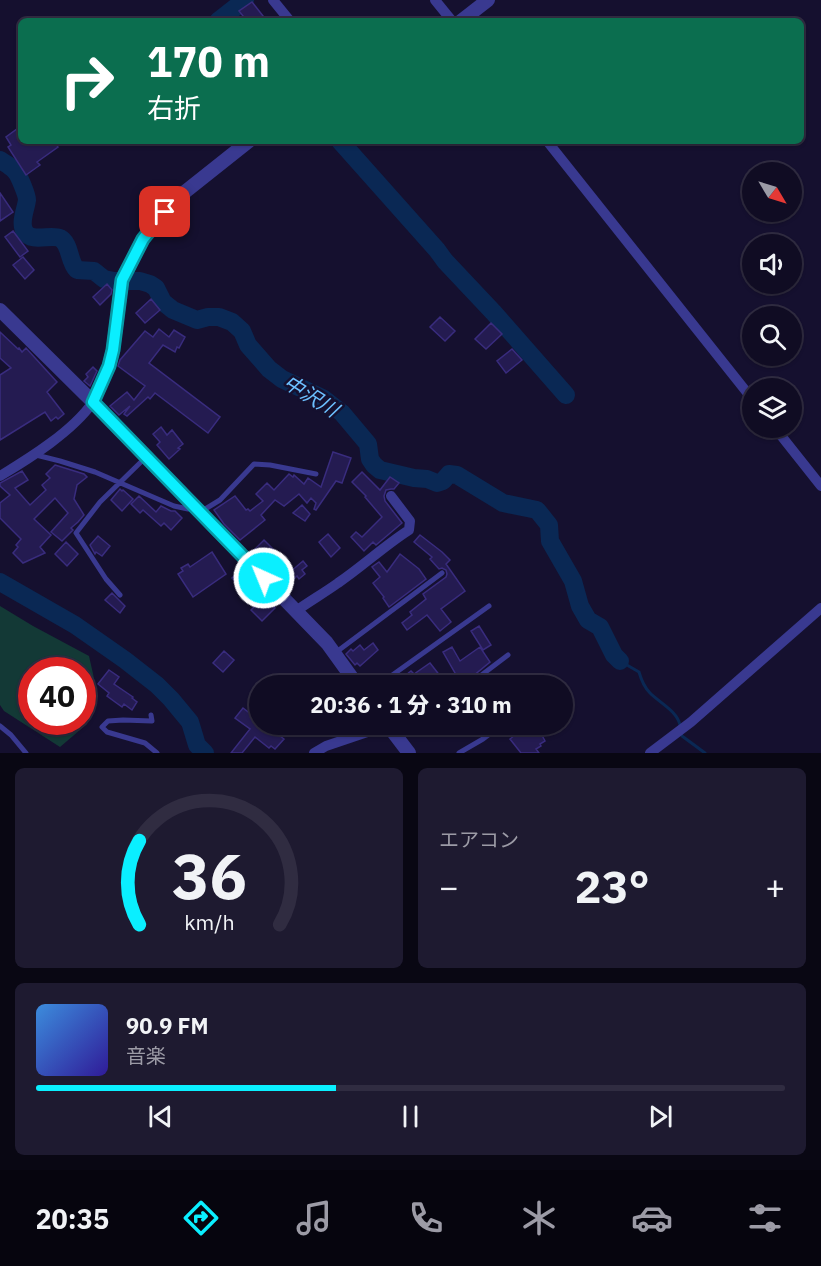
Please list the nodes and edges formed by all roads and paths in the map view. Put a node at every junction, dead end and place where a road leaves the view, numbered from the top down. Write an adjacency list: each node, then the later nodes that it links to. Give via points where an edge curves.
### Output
1 (273, 0): 4 (street)
2 (435, 0): 5 (street)
3 (488, 0): 6 (street)
4 (288, 18)
5 (450, 18)
6 (465, 18)
7 (245, 144): 11 (street, via 176,199 143,239 122,280 113,350)
8 (549, 144): 10 (street)
9 (0, 310): 11 (street)
10 (742, 386)
11 (93, 402): 13 (street); 14 (street)
12 (783, 438): 18 (street)
13 (34, 455): 16 (street); 17 (lane)
14 (146, 457): 17 (lane); 20 (street)
15 (316, 474): 20 (lane, via 254,464 220,501)
16 (0, 476)
17 (119, 483): 20 (lane, via 174,506); 22 (lane, via 76,533)
18 (821, 486)
19 (391, 496): 25 (street, via 410,521 409,530)
20 (198, 510): 25 (street)
21 (441, 573): 26 (lane)
22 (120, 596)
23 (489, 606): 29 (lane)
24 (821, 608): 42 (street)
25 (296, 611): 26 (street)
26 (335, 654): 28 (street)
27 (508, 656): 30 (lane)
28 (350, 675)
29 (392, 675)
30 (481, 675)
31 (151, 715): 38 (lane, via 152,720 108,721 102,727 145,743)
32 (0, 726): 37 (lane)
33 (358, 735): 39 (street)
34 (400, 735): 36 (lane)
35 (488, 735): 41 (lane)
36 (397, 737): 40 (street)
37 (26, 753)
38 (157, 753)
39 (314, 753)
40 (409, 753)
41 (459, 753)
42 (650, 753)

